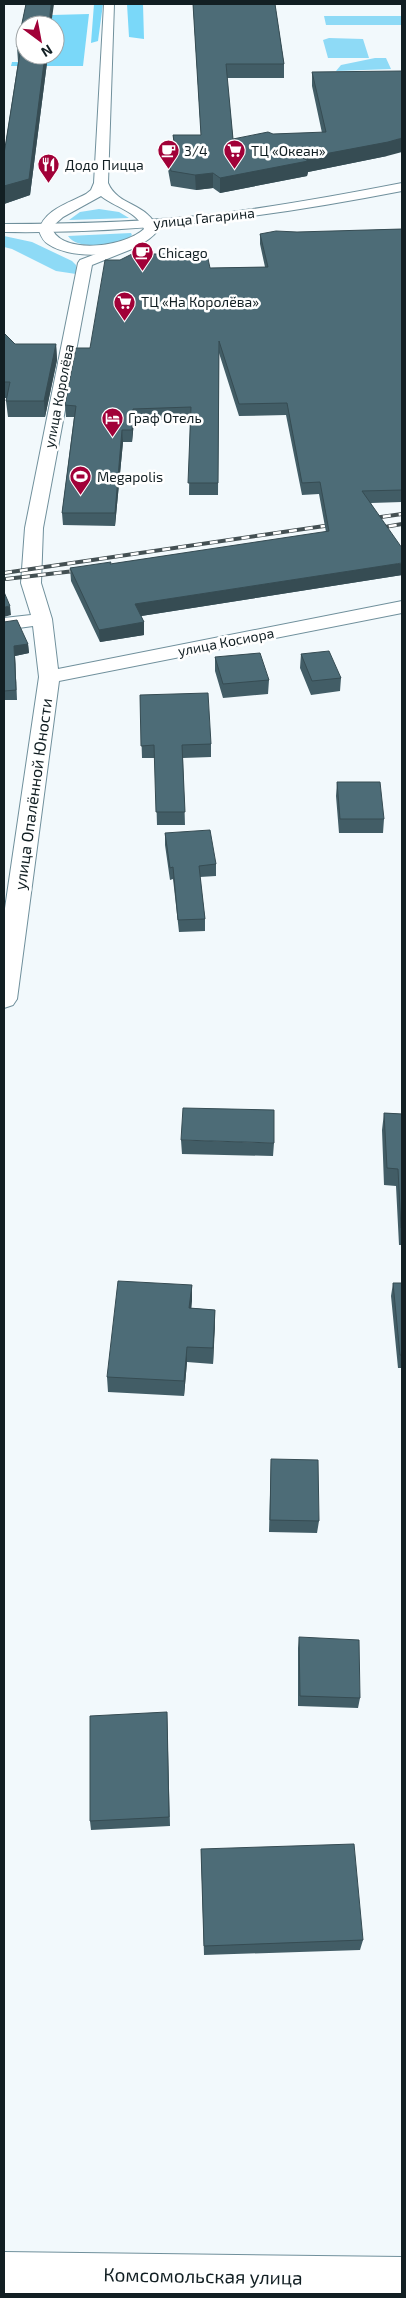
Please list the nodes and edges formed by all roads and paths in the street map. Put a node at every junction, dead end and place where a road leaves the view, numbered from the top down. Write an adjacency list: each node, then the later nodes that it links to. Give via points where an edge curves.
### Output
1 (109, 4): 2 (main road)
2 (101, 183): 4 (main road, via 105,194); 5 (main road, via 97,192)
3 (402, 187): 6 (main road, улица Гагарина, via 253,214)
4 (129, 208): 5 (main road, via 101,205); 6 (main road, via 142,214)
5 (64, 211): 8 (main road, via 52,218)
6 (150, 224): 8 (main road, улица Гагарина); 10 (main road, via 149,235)
7 (4, 228): 8 (main road, улица Гагарина)
8 (46, 228): 9 (main road, via 48,236)
9 (58, 244): 10 (main road, via 95,250); 11 (main road)
10 (127, 246): 11 (main road)
11 (85, 263): 13 (main road, улица Королёва, via 34,528 31,583)
12 (402, 607): 15 (main road, улица Косиора)
13 (42, 619): 14 (main road); 15 (main road, улица Опалённой Юности)
14 (4, 624)
15 (49, 677): 16 (main road, улица Опалённой Юности)
16 (4, 999)
17 (4, 2274): 18 (main road, Комсомольская улица)
18 (402, 2278)

